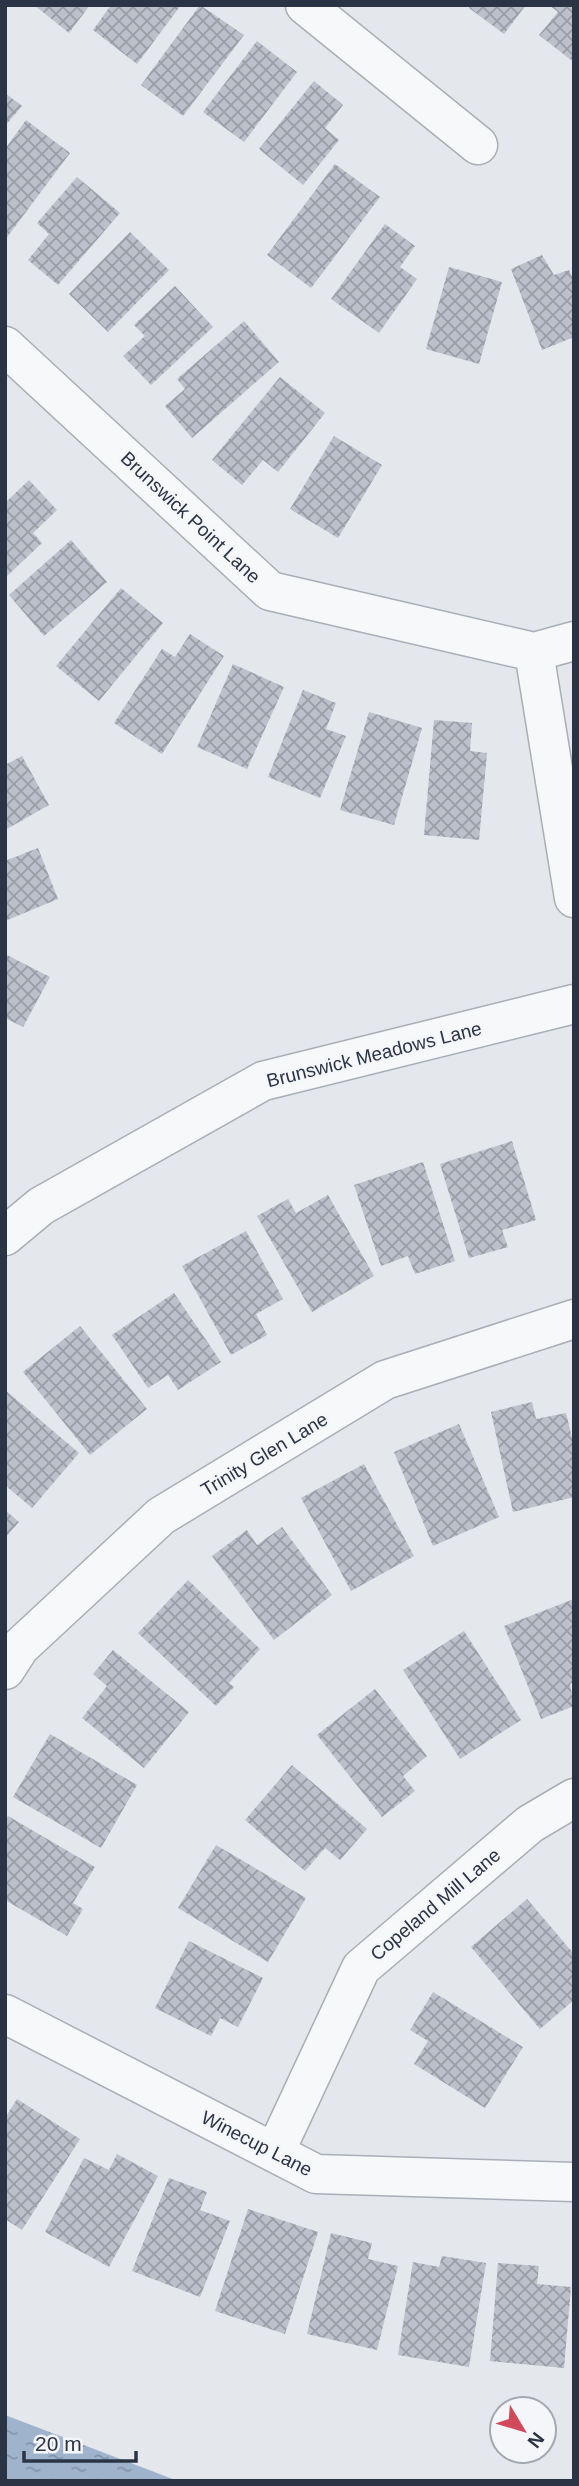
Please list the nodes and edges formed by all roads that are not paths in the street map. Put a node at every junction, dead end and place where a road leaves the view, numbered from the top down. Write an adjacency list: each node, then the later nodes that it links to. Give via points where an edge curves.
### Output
1 (305, 5): 2 (street)
2 (478, 145)
3 (5, 346): 5 (street, Brunswick Point Lane, via 271,591)
4 (574, 641): 5 (street, Brunswick Point Lane)
5 (534, 652): 6 (street)
6 (574, 898)
7 (574, 1004): 8 (street, Brunswick Meadows Lane, via 264,1081 41,1206)
8 (5, 1236)
9 (574, 1320): 10 (street, Trinity Glen Lane, via 385,1380 161,1516 20,1647)
10 (5, 1671)
11 (574, 1798): 13 (street, Copeland Mill Lane, via 530,1824 360,1968)
12 (5, 2014): 13 (street, Winecup Lane)
13 (275, 2152): 14 (street, Winecup Lane, via 316,2174)
14 (574, 2182)

